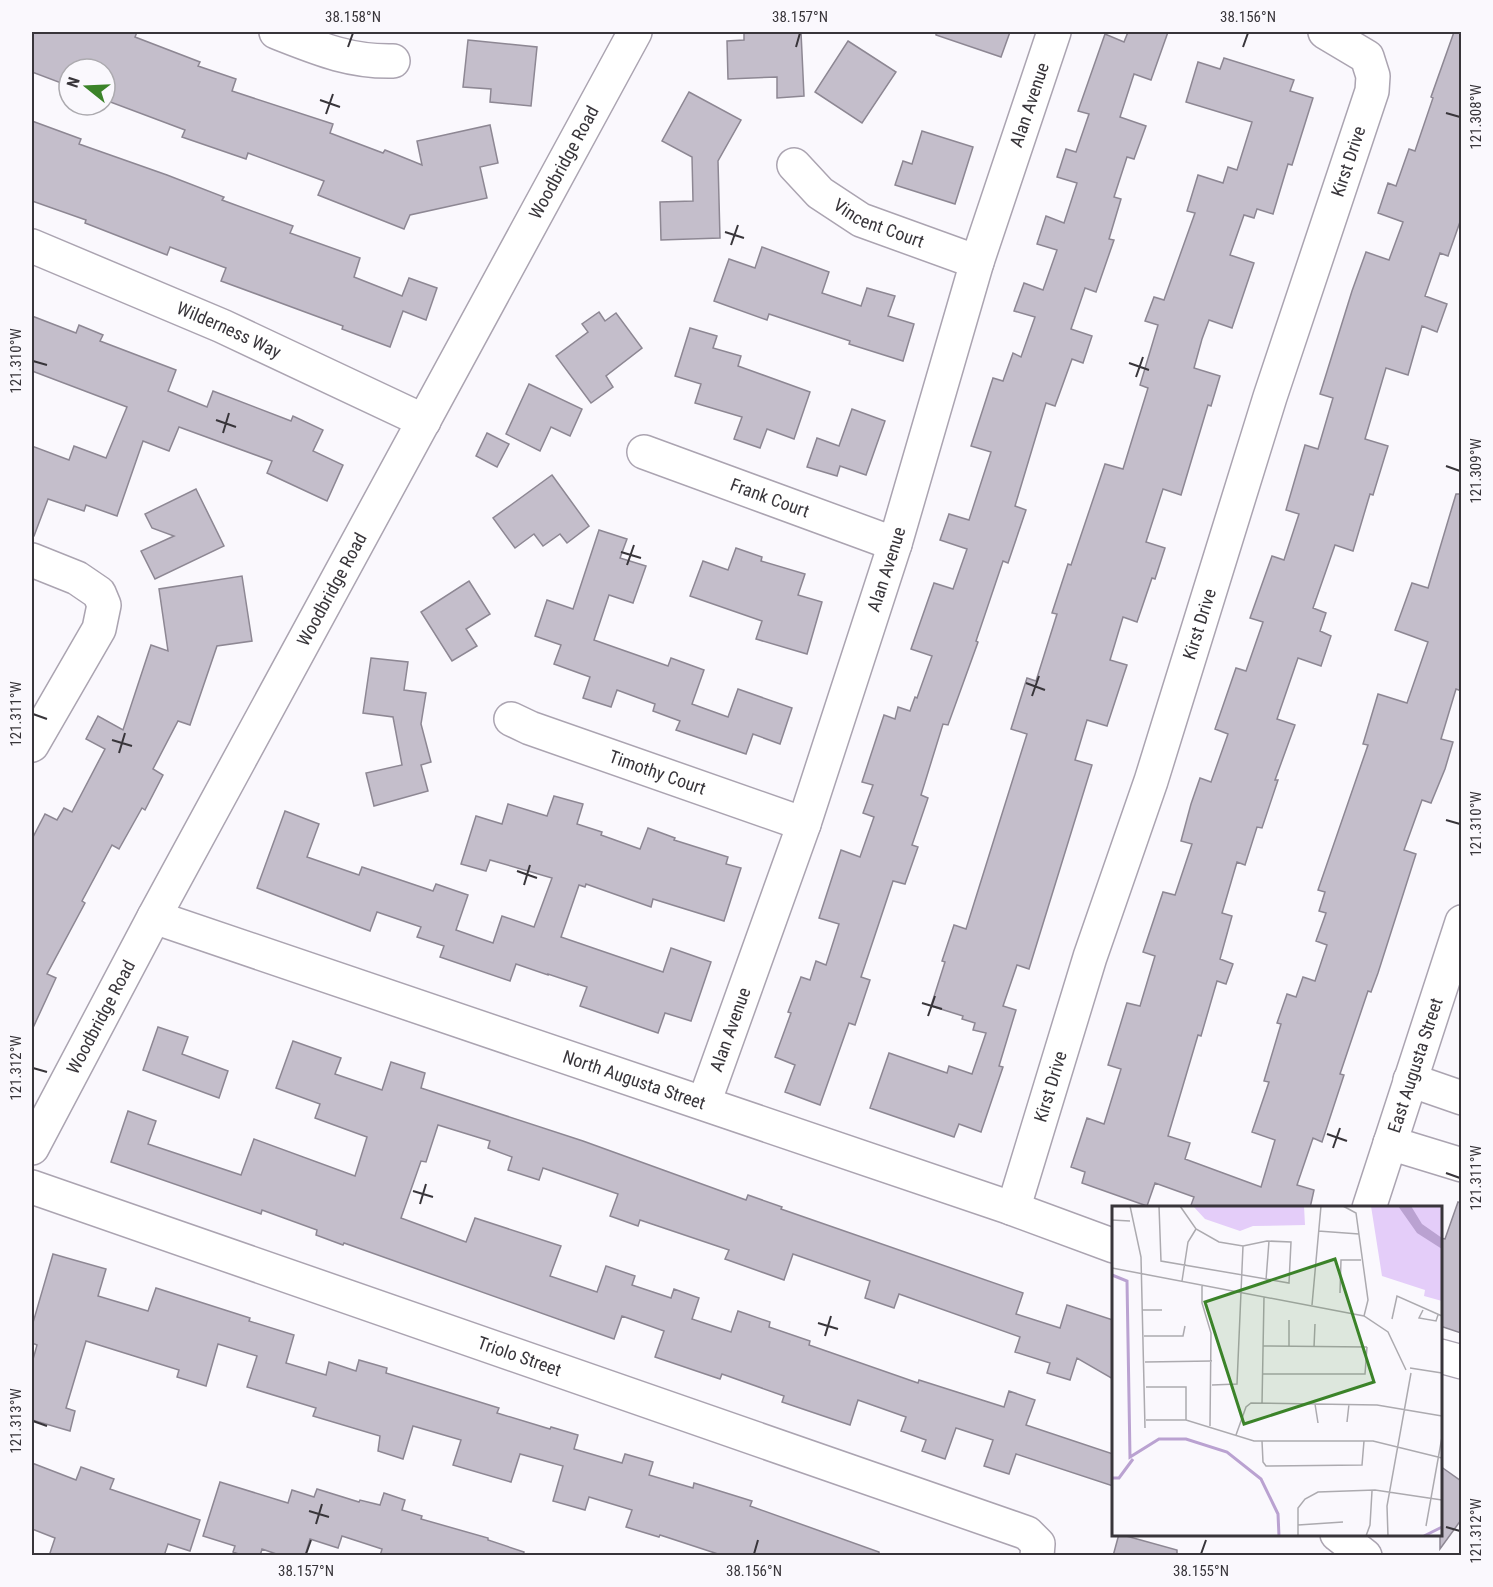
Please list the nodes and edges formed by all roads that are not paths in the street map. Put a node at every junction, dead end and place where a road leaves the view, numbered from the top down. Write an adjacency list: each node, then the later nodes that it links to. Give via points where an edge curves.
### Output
1 (276, 32): 5 (street, via 325,52 372,62)
2 (635, 32): 9 (street, Woodbridge Road)
3 (1054, 32): 8 (street, Alan Avenue)
4 (1338, 39): 26 (street, Kirst Drive, via 1367,57 1373,76 1372,91)
5 (393, 62)
6 (794, 165): 8 (street, Vincent Court, via 820,193 861,220)
7 (32, 246): 9 (street, Wilderness Way, via 222,326)
8 (977, 262): 11 (street, Alan Avenue)
9 (424, 421): 16 (street, Woodbridge Road)
10 (644, 452): 11 (street, Frank Court)
11 (895, 544): 15 (street, Alan Avenue)
12 (32, 560): 14 (street, via 77,578 99,593 104,605 99,629)
13 (511, 719): 15 (street, Timothy Court)
14 (32, 745)
15 (804, 824): 20 (street, Alan Avenue)
16 (154, 917): 20 (street, North Augusta Street); 22 (street, Woodbridge Road)
17 (1461, 922): 18 (street, East Augusta Street)
18 (1410, 1080): 19 (street); 21 (street, East Augusta Street)
19 (1461, 1098)
20 (704, 1103): 26 (street, North Augusta Street)
21 (1390, 1143): 23 (street); 25 (street, East Augusta Street)
22 (32, 1148)
23 (1461, 1165)
24 (32, 1187): 31 (street, Triolo Street, via 1008,1526 1027,1533 1038,1544)
25 (1370, 1206)
26 (1011, 1208): 27 (street, North Augusta Street)
27 (1112, 1246)
28 (1442, 1357): 29 (street)
29 (1461, 1362)
30 (1340, 1536): 32 (street)
31 (1038, 1556)
32 (1365, 1556)

